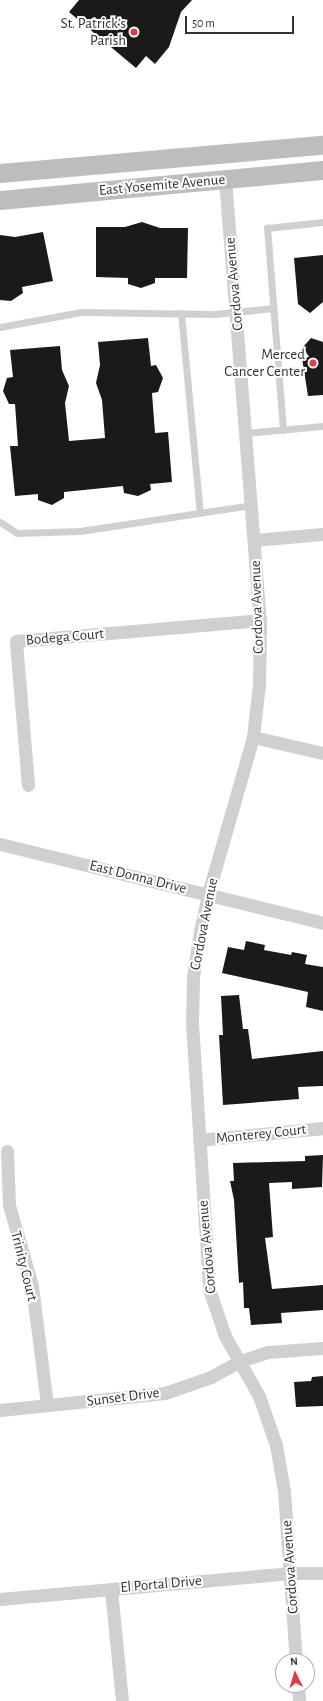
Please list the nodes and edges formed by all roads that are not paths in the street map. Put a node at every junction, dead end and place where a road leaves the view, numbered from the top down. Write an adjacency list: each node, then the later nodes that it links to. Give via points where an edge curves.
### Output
1 (323, 146): 4 (main road, East Yosemite Avenue)
2 (323, 158): 5 (main road, via 240,168)
3 (323, 170): 5 (main road, East Yosemite Avenue)
4 (0, 173)
5 (225, 179): 6 (main road, East Yosemite Avenue); 9 (street, Cordova Avenue)
6 (0, 200)
7 (323, 222): 8 (lane, via 267,228)
8 (274, 308): 9 (lane); 13 (lane)
9 (237, 311): 10 (lane); 14 (street, Cordova Avenue)
10 (181, 313): 11 (lane, via 81,312); 16 (lane)
11 (0, 327)
12 (323, 426): 13 (lane)
13 (283, 430): 14 (lane)
14 (246, 433): 15 (street, Cordova Avenue)
15 (251, 505): 16 (lane); 19 (street, Cordova Avenue)
16 (200, 513): 17 (lane, via 80,532 17,533)
17 (0, 522)
18 (323, 534): 19 (street)
19 (254, 540): 20 (street, Cordova Avenue)
20 (260, 620): 21 (street, Cordova Avenue, via 259,684); 23 (street, Bodega Court, via 16,641)
21 (253, 737): 22 (street); 25 (street, Cordova Avenue)
22 (323, 753)
23 (28, 785)
24 (0, 844): 25 (street, East Donna Drive)
25 (208, 894): 26 (street, East Donna Drive); 28 (street, Cordova Avenue, via 194,977 192,1023)
26 (323, 923)
27 (323, 1128): 28 (street, Monterey Court)
28 (199, 1140): 31 (street, Cordova Avenue, via 209,1289 225,1336)
29 (7, 1151): 32 (street, Trinity Court, via 9,1205 32,1286)
30 (323, 1348): 31 (street, Sunset Drive, via 267,1352)
31 (240, 1361): 32 (street, Sunset Drive, via 210,1377 164,1393); 34 (street, Cordova Avenue, via 259,1396 276,1446 284,1491)
32 (47, 1405): 33 (street, Sunset Drive)
33 (0, 1410)
34 (290, 1573): 35 (street, El Portal Drive); 36 (street, El Portal Drive); 38 (street, Cordova Avenue)
35 (323, 1573)
36 (111, 1589): 37 (street, El Portal Drive); 39 (street)
37 (0, 1599)
38 (295, 1653)
39 (122, 1701)

